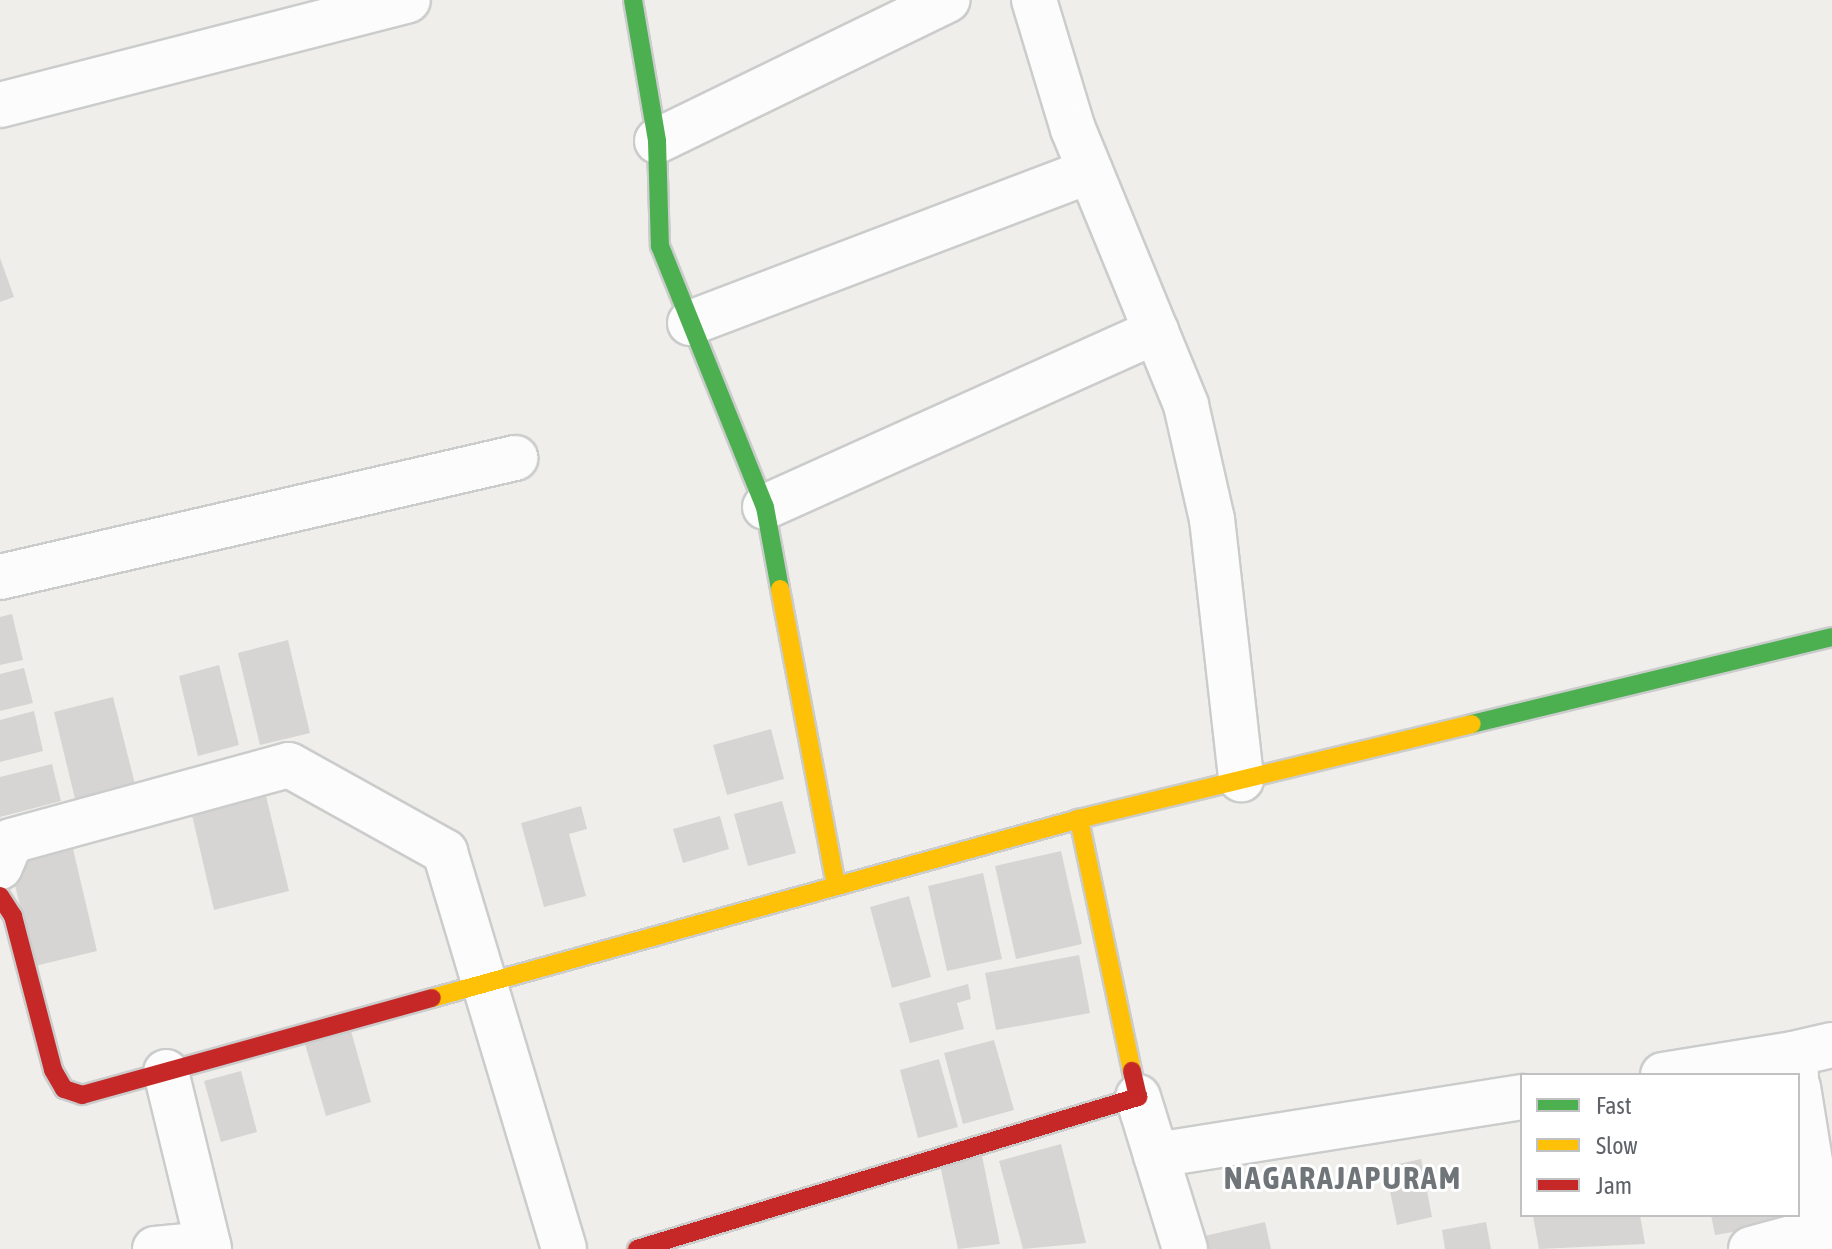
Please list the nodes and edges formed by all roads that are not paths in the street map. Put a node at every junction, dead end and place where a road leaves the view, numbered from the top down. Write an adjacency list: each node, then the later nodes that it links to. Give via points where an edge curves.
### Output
1 (408, 0): 5 (street)
2 (633, 0): 6 (street)
3 (948, 0): 6 (street)
4 (1034, 0): 7 (street)
5 (0, 105)
6 (657, 141): 8 (street, via 660,246)
7 (1090, 171): 8 (street); 9 (street)
8 (690, 323): 11 (street)
9 (1156, 331): 11 (street); 14 (street, via 1186,405 1212,519)
10 (515, 458): 12 (street)
11 (765, 507): 17 (street)
12 (0, 577)
13 (1832, 637): 14 (street)
14 (1241, 779): 15 (street)
15 (1079, 819): 17 (street); 23 (street)
16 (0, 867): 19 (street, via 11,841 289,765 445,852)
17 (836, 886): 19 (street)
18 (0, 896): 21 (street, via 13,916 53,1070 64,1089 82,1095)
19 (488, 983): 21 (street); 29 (street)
20 (1805, 1065): 22 (street); 26 (street)
21 (166, 1072): 27 (street)
22 (1691, 1073)
23 (1138, 1097): 25 (street); 30 (street)
24 (1520, 1097): 25 (street)
25 (1156, 1155): 31 (street)
26 (1827, 1228): 32 (street)
27 (209, 1247): 28 (street)
28 (155, 1249)
29 (564, 1249)
30 (637, 1249)
31 (1185, 1249)
32 (1751, 1249)

